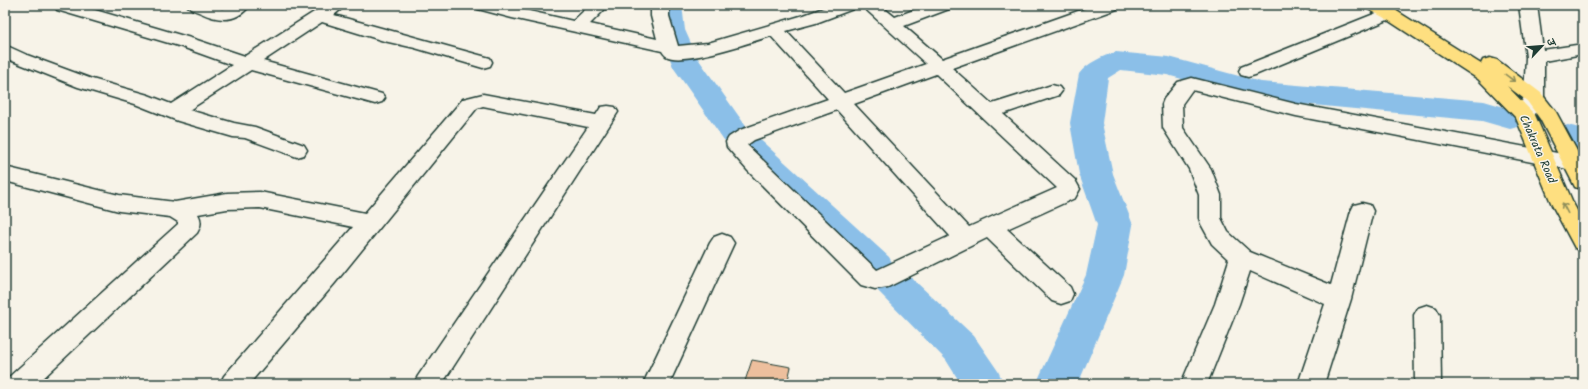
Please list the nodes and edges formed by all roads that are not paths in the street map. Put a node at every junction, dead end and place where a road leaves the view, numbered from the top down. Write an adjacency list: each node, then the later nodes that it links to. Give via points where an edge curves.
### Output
1 (196, 5): 2 (street, via 222,15 231,13)
2 (241, 5)
3 (337, 5): 14 (street)
4 (484, 5): 16 (street)
5 (600, 5): 16 (street)
6 (660, 5): 18 (street, via 660,16)
7 (847, 5): 17 (street)
8 (870, 5): 15 (street)
9 (943, 5): 15 (street)
10 (1111, 5): 24 (street)
11 (1528, 5): 21 (street)
12 (62, 6): 23 (street)
13 (1386, 8): 25 (street); 27 (main road, Chakrata Road, one-way to 27, via 1494,67); 32 (main road, Chakrata Road, via 1485,75)
14 (320, 16): 22 (street); 23 (street)
15 (892, 26): 24 (street)
16 (578, 27): 18 (street)
17 (774, 29): 18 (street, via 695,52 673,52); 29 (street)
18 (668, 47)
19 (1583, 49): 21 (street)
20 (5, 51): 30 (street, via 31,64)
21 (1535, 57): 27 (street)
22 (483, 62)
23 (247, 63): 28 (street); 30 (street)
24 (940, 67): 29 (street); 31 (street)
25 (1248, 71)
26 (1052, 92): 31 (street)
27 (1534, 96): 32 (street); 35 (main road, Chakrata Road, via 1549,117)
28 (375, 98)
29 (841, 102): 41 (street); 41 (street, via 747,135 736,142 737,147 875,280)
30 (174, 111): 33 (street, via 233,130 248,132)
31 (989, 112): 40 (street, via 1068,185 1069,189 1068,193)
32 (1525, 115): 34 (main road, Chakrata Road)
33 (297, 150)
34 (1543, 158): 35 (street); 42 (main road, Chakrata Road, one-way to 34, via 1563,205); 44 (street, via 1296,110 1192,84 1185,86 1172,104 1174,128 1200,169 1210,196 1212,224 1220,238)
35 (1578, 173)
36 (5, 174): 37 (street, via 119,203)
37 (175, 210): 39 (street, via 227,201 260,200); 48 (street, via 189,218 189,227)
38 (1362, 212): 46 (street)
39 (370, 222): 49 (street); 50 (street, via 470,103 483,100 605,117)
40 (990, 227): 41 (street); 45 (street)
41 (966, 238)
42 (1583, 242)
43 (722, 243): 51 (street)
44 (1242, 258): 46 (street); 52 (street, via 1227,304)
45 (1061, 294)
46 (1339, 299): 53 (street)
47 (1427, 315): 54 (street)
48 (19, 384)
49 (233, 384)
50 (427, 384)
51 (656, 384)
52 (1194, 384)
53 (1311, 384)
54 (1428, 384)

